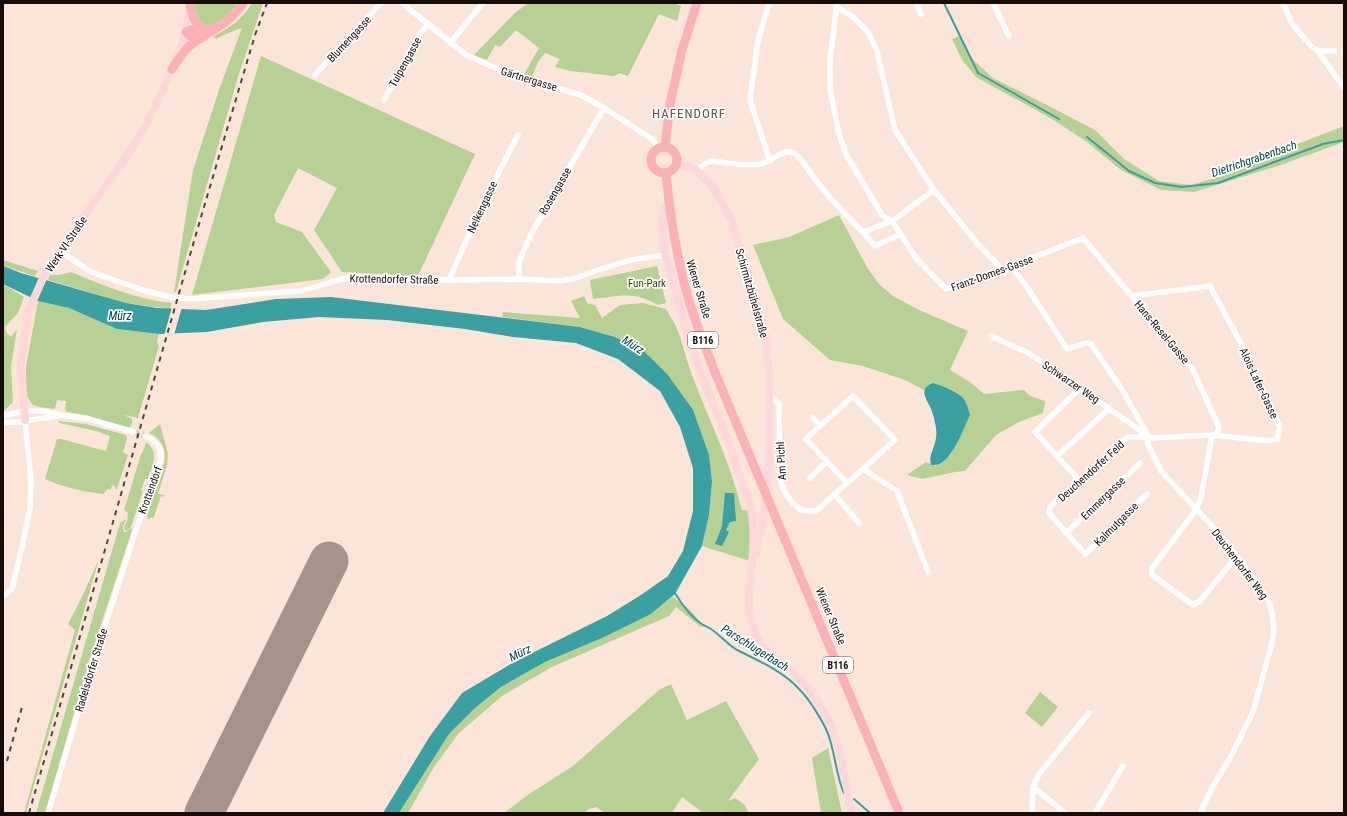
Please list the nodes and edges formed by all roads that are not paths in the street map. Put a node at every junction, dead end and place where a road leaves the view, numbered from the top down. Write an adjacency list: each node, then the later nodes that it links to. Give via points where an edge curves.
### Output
1 (243, 3): 14 (main road, via 228,21)
2 (382, 3): 23 (street, Blumengasse)
3 (402, 3): 13 (street, Gärtnergasse)
4 (483, 3): 19 (street)
5 (697, 3): 28 (main road, via 682,50)
6 (769, 3): 29 (street, via 758,41 750,100)
7 (916, 3): 12 (street)
8 (992, 3): 17 (street)
9 (1283, 3): 20 (street, via 1292,24)
10 (190, 4): 15 (main road, via 197,24); 16 (main road, Werk-VI-Straße)
11 (836, 5): 33 (street, via 868,32 877,51 895,130); 35 (street, Franz-Domes-Gasse, via 830,60 830,89 839,134 847,156 882,215)
12 (921, 14)
13 (428, 24): 19 (street, Gärtnergasse); 25 (street, Tulpengasse, via 419,35)
14 (219, 27): 15 (main road); 18 (main road)
15 (205, 30): 16 (main road)
16 (186, 32): 18 (main road, via 195,39); 22 (main road, Werk-VI-Straße)
17 (1010, 36)
18 (200, 39): 22 (main road, via 183,52)
19 (450, 43): 26 (street, Gärtnergasse, via 466,55 496,69 578,94)
20 (1318, 51): 21 (street); 24 (street)
21 (1334, 51)
22 (172, 69): 39 (main road, Werk-VI-Straße, via 145,127)
23 (315, 75)
24 (1344, 88)
25 (384, 100)
26 (604, 108): 28 (street, Gärtnergasse); 43 (street, Rosengasse, via 531,234 519,262)
27 (518, 135): 44 (street, Nelkengasse, via 481,207)
28 (662, 147): 30 (main road, via 675,152); 32 (main road, via 652,155 652,164 657,170)
29 (770, 161): 31 (street, via 741,165 710,161); 36 (street, via 785,151 795,152 834,203)
30 (677, 162): 31 (main road); 32 (main road, via 674,169)
31 (697, 171): 48 (main road, Schirmitzbühelstraße, via 713,187 732,221 766,337)
32 (666, 172): 34 (main road, Wiener Straße / B116)
33 (934, 190): 35 (street); 42 (street)
34 (668, 201): 40 (main road, via 663,221); 84 (main road, Wiener Straße / B116, via 688,298 714,370)
35 (892, 221): 36 (street); 37 (street, Franz-Domes-Gasse)
36 (864, 232): 37 (street, via 875,246)
37 (900, 234): 42 (street, Franz-Domes-Gasse, via 916,258 946,290)
38 (1083, 238): 41 (street, Franz-Domes-Gasse); 45 (street, Hans-Resel-Gasse)
39 (60, 251): 44 (street, Krottendorfer Straße, via 91,272 139,289 191,299 299,291 351,277); 50 (main road, Werk-VI-Straße, via 47,269 28,312 21,363)
40 (665, 255): 43 (street, Krottendorfer Straße, via 630,260 565,281); 72 (main road, via 679,308)
41 (1012, 266): 42 (street, Franz-Domes-Gasse); 60 (street, Deuchendorfer Weg, via 1067,349 1091,344 1121,388)
42 (1002, 269)
43 (519, 279): 44 (street, Krottendorfer Straße)
44 (449, 280)
45 (1132, 296): 59 (street, Hans-Resel-Gasse, via 1192,368 1219,427); 59 (street, Alois-Lafer-Gasse, via 1210,286 1215,293 1280,428 1277,439 1269,441)
46 (991, 336): 47 (street, Schwarzer Weg, via 1028,353)
47 (1080, 388): 49 (street, Schwarzer Weg); 61 (street, via 1035,432)
48 (769, 395): 68 (street, Am Pichl, via 779,404 782,489 803,510 816,511); 70 (main road, Schirmitzbühelstraße, via 769,466)
49 (1110, 408): 60 (street, Schwarzer Weg); 61 (street)
50 (24, 411): 51 (street, via 44,411); 52 (street); 54 (main road, Werk-VI-Straße)
51 (60, 415): 54 (street); 57 (street, via 89,419)
52 (3, 416)
53 (814, 418): 56 (street)
54 (25, 420): 55 (street); 80 (street, Werk-VI-Straße, via 31,481 30,508 12,589)
55 (3, 422)
56 (820, 425): 62 (street, Am Pichl, via 806,439); 64 (street, Am Pichl, via 853,396 895,440)
57 (134, 432)
58 (145, 436): 74 (street, Krottendorf, via 157,444 161,459)
59 (1214, 436): 60 (street, Alois-Lafer-Gasse); 71 (street, Hans-Resel-Gasse, via 1201,498)
60 (1148, 437): 66 (street, Deuchendorfer Feld, via 1128,438); 71 (street, Deuchendorfer Weg, via 1148,444 1161,471)
61 (1057, 456): 66 (street)
62 (827, 461): 65 (street); 67 (street, Am Pichl)
63 (1140, 463): 75 (street, Emmergasse)
64 (863, 469): 67 (street, Am Pichl); 79 (street, via 897,491)
65 (810, 478)
66 (1079, 480): 75 (street, Deuchendorfer Feld, via 1050,507 1049,513)
67 (847, 483): 68 (street, Am Pichl)
68 (834, 494): 73 (street)
69 (1147, 494): 76 (street, Kalmutgasse)
70 (765, 507): 72 (main road); 78 (main road, Schirmitzbühelstraße)
71 (1196, 510): 77 (street, Deuchendorfer Weg); 77 (street, Hans-Resel-Gasse, via 1152,568 1152,575 1193,605 1200,601)
72 (752, 511): 78 (main road)
73 (859, 522)
74 (137, 527): 86 (street, Radelsdorfer Straße)
75 (1066, 533): 76 (street, Deuchendorfer Feld)
76 (1085, 554)
77 (1237, 556): 90 (street, Deuchendorfer Weg, via 1268,599 1274,629 1272,643 1253,712)
78 (753, 562): 85 (main road, via 748,598 755,634 771,654 802,681 823,708 840,751)
79 (928, 572)
80 (3, 596)
81 (1090, 713): 83 (street, via 1039,774)
82 (1123, 766): 89 (street)
83 (1033, 787): 87 (street); 88 (street)
84 (898, 810)
85 (852, 812)
86 (48, 813)
87 (1032, 813)
88 (1065, 813)
89 (1095, 813)
90 (1200, 813)

